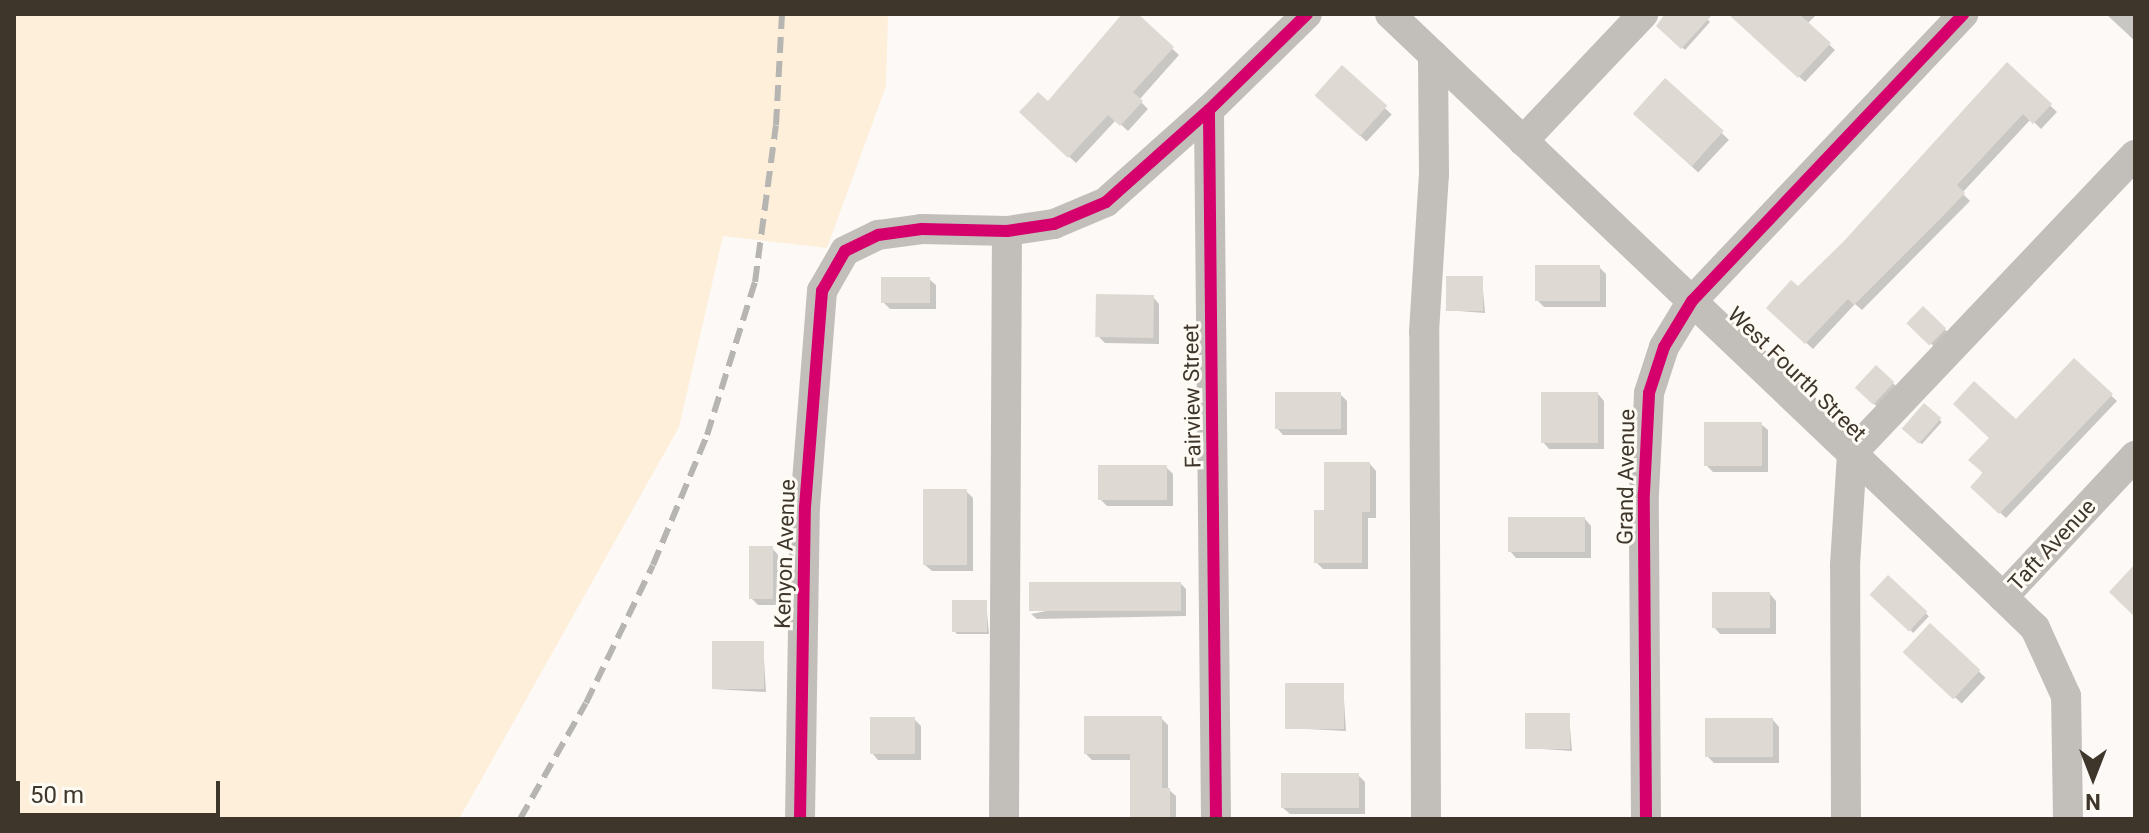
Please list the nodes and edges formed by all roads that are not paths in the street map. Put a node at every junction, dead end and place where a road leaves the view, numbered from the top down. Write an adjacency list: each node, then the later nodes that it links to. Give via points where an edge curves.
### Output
1 (1307, 14): 6 (street)
2 (1390, 14): 5 (street, West Fourth Street)
3 (1643, 14): 7 (street)
4 (1963, 14): 10 (street, Grand Avenue)
5 (1433, 55): 7 (street, West Fourth Street); 17 (street, via 1434,174 1424,332)
6 (1209, 110): 9 (street, via 1106,202 1054,224); 16 (street, Fairview Street)
7 (1523, 141): 10 (street, West Fourth Street)
8 (2135, 155): 11 (street)
9 (1007, 231): 14 (street, Kenyon Avenue, via 922,229 878,235 845,251 822,291 805,507); 15 (street)
10 (1692, 301): 11 (street, West Fourth Street); 18 (street, Grand Avenue, via 1664,347 1649,393)
11 (1852, 453): 13 (street, West Fourth Street); 19 (street, via 1845,565)
12 (2129, 472): 13 (street, Taft Avenue)
13 (2003, 597): 20 (street, Taft Avenue, via 2035,628 2066,696)
14 (800, 819)
15 (1004, 819)
16 (1216, 819)
17 (1426, 819)
18 (1646, 819)
19 (1846, 819)
20 (2068, 819)

